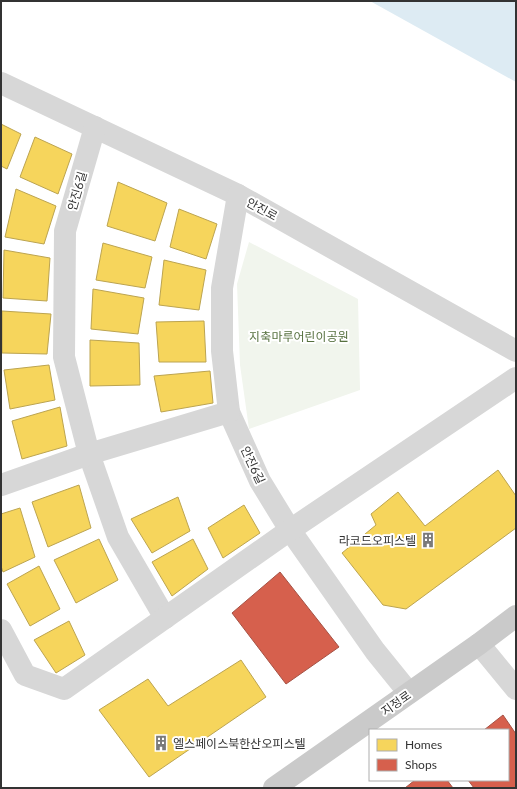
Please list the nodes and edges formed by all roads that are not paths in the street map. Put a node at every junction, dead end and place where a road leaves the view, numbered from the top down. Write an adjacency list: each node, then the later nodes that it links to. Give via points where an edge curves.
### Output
1 (1, 82): 2 (street, 안진로)
2 (95, 127): 3 (street, 안진로); 7 (street, 안진6길, via 65,239 64,356)
3 (238, 195): 4 (street, 안진로); 6 (street, 안진6길, via 222,288 222,351)
4 (516, 350)
5 (516, 378): 9 (street)
6 (229, 412): 7 (street); 9 (street, 안진6길, via 260,481)
7 (89, 454): 8 (street); 11 (street, 안진6길, via 118,537)
8 (1, 485)
9 (290, 530): 11 (street); 15 (street, 안진6길, via 375,651)
10 (516, 616): 13 (main road, 지정로)
11 (165, 618): 12 (street, via 64,689 25,675)
12 (1, 630)
13 (479, 644): 14 (street); 15 (main road, 지정로)
14 (516, 689)
15 (409, 693): 16 (main road, 지정로)
16 (274, 788)

